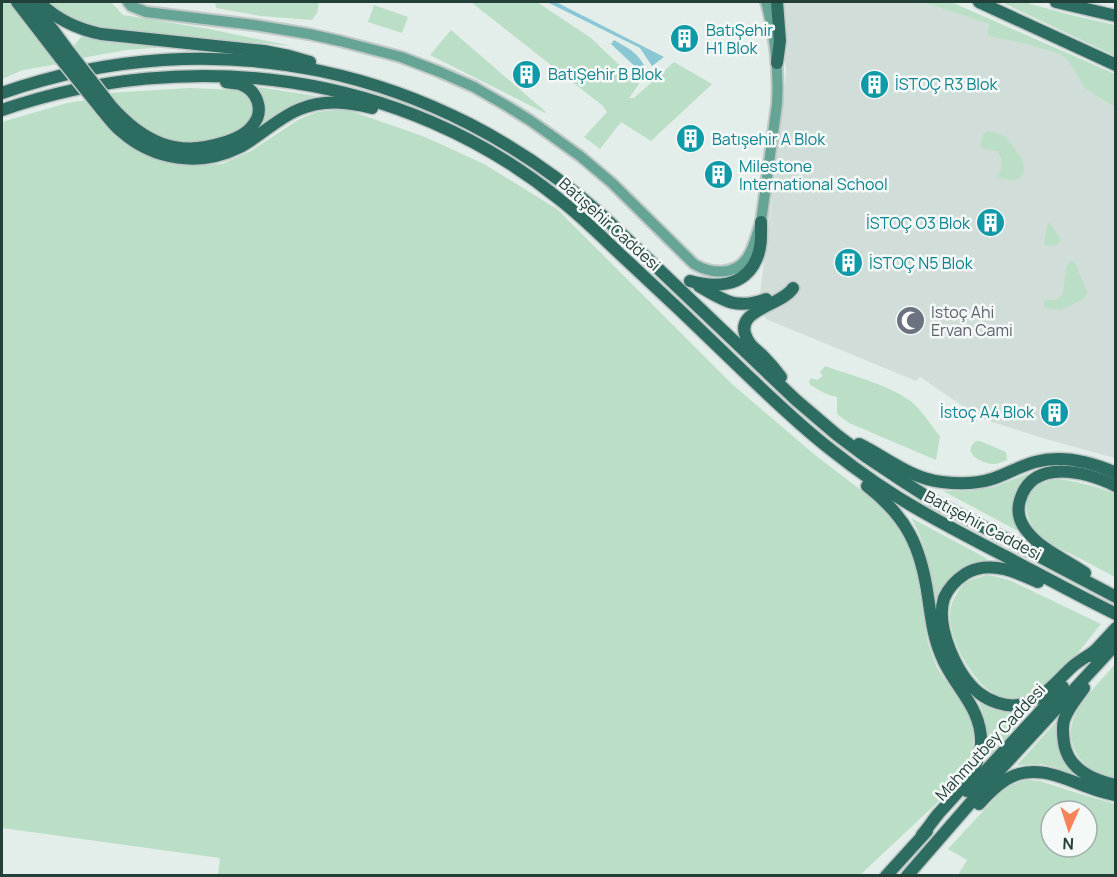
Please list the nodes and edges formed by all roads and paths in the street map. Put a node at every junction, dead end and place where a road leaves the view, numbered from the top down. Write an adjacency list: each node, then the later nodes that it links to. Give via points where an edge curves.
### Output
1 (17, 2): 10 (highway)
2 (30, 2): 10 (highway, via 53,30)
3 (39, 2): 13 (highway, via 52,14 86,31 270,52)
4 (766, 2): 11 (main road, Batışehir Caddesi)
5 (777, 2): 11 (highway)
6 (980, 2): 12 (highway)
7 (1056, 2): 9 (highway)
8 (128, 3): 19 (main road, Batışehir Caddesi, via 167,16 254,25 340,40 401,57 474,87 580,156 702,269 726,272 742,264)
9 (1116, 16)
10 (65, 56): 16 (highway, bridge)
11 (777, 63): 19 (main road, Batışehir Caddesi, via 777,104)
12 (1116, 65)
13 (333, 73): 15 (highway, Batışehir Caddesi, via 253,61 173,59 92,69); 20 (highway, Batışehir Caddesi, via 443,110 506,143 554,175 604,217)
14 (162, 76): 16 (highway, via 238,83 257,99 257,118 247,132 234,139 207,147 179,148 144,136); 17 (highway, Batışehir Caddesi, via 78,88); 18 (highway, Batışehir Caddesi, via 236,75 326,87)
15 (2, 93)
16 (106, 108): 18 (highway, via 121,132 141,146 188,159 221,155 238,148 290,113 325,102 350,103)
17 (2, 110)
18 (426, 120): 22 (highway, Batışehir Caddesi, via 497,156 556,196)
19 (761, 222): 20 (highway, via 757,259 743,276 729,284 690,281 741,305 793,288 782,299 751,314 744,327 750,344 771,364)
20 (796, 400): 21 (highway, Batışehir Caddesi)
21 (837, 435): 23 (highway, via 912,474 940,482 974,483 1054,459 1090,464); 25 (highway, Batışehir Caddesi, via 932,500)
22 (829, 448): 26 (highway, Batışehir Caddesi, via 921,512); 33 (highway, via 845,468 889,504 906,527 922,564 939,652 977,719 981,744 975,767)
23 (1116, 473)
24 (1116, 486): 25 (highway, via 1102,479 1052,471 1028,484 1019,504 1020,521 1037,542 1094,578)
25 (1112, 595)
26 (1102, 608): 27 (highway, Batışehir Caddesi); 30 (highway, via 1017,573 991,567 969,572 950,587 942,612 947,644 968,681 979,693 1005,705 1040,697 1073,666)
27 (1116, 614)
28 (1116, 628): 30 (highway, Mahmutbey Caddesi)
29 (1116, 644): 30 (highway, Mahmutbey Caddesi)
30 (1100, 653): 31 (highway, via 1091,680 1064,720 1063,737 1069,757 1083,773); 33 (highway, Mahmutbey Caddesi); 34 (highway, Mahmutbey Caddesi)
31 (1116, 785)
32 (1116, 795): 34 (highway, via 1046,772 1019,774 995,788)
33 (922, 835): 35 (highway, Mahmutbey Caddesi)
34 (942, 837): 36 (highway, Mahmutbey Caddesi)
35 (886, 876)
36 (907, 876)

